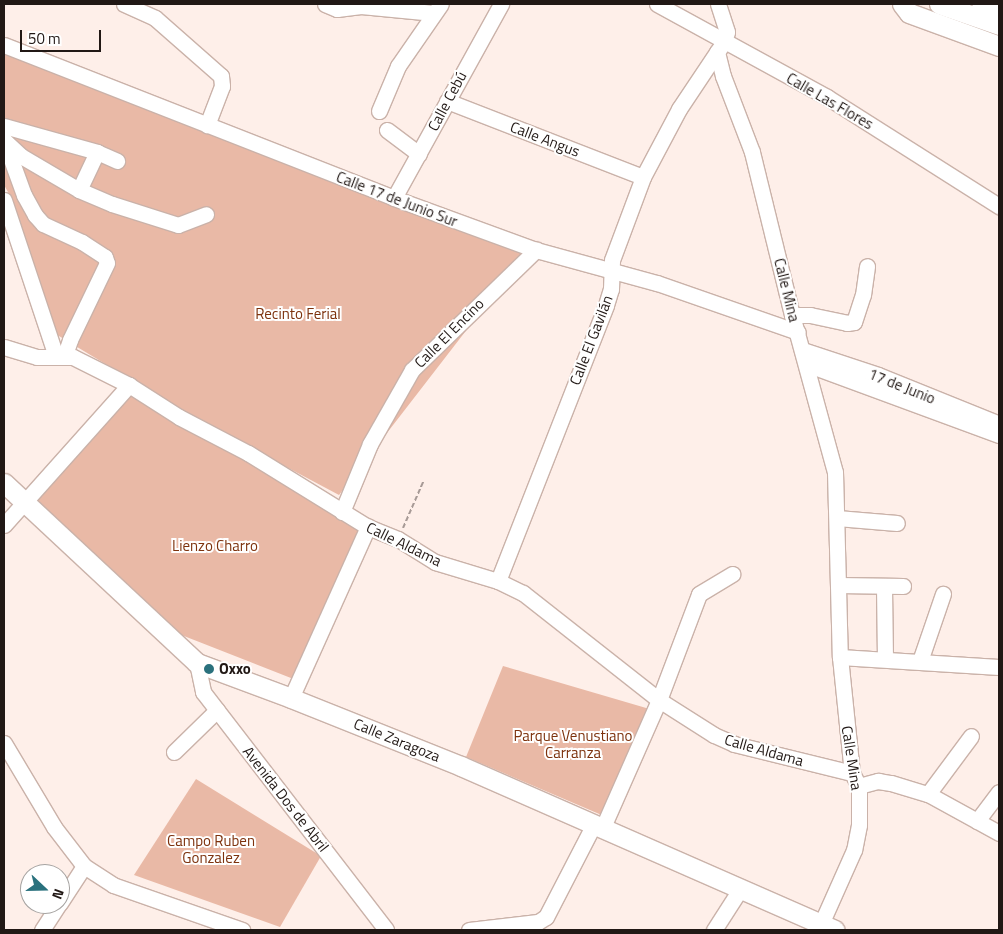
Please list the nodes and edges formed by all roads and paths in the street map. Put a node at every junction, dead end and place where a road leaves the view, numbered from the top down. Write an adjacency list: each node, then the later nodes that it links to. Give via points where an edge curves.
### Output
1 (124, 4): 17 (street, via 155,18 221,76 222,86)
2 (325, 4): 8 (street, via 337,10 361,6)
3 (500, 4): 15 (street, Calle Cebú)
4 (658, 4): 14 (street, Calle Las Flores)
5 (718, 4): 14 (street, Calle Mina, via 726,32)
6 (902, 4): 13 (main road, via 910,13)
7 (939, 4): 10 (main road)
8 (438, 8): 16 (street, via 398,66)
9 (999, 11): 10 (street, via 983,6)
10 (976, 17): 11 (main road)
11 (999, 25)
12 (4, 45): 17 (street, Calle 17 de Junio Sur)
13 (999, 46)
14 (721, 47): 24 (street, Calle El Gavilán, via 679,109); 28 (street, Calle Las Flores, via 827,97); 33 (street, Calle Mina, via 723,76 752,152)
15 (447, 101): 22 (street, Calle Cebú); 24 (street, Calle Angus)
16 (379, 111)
17 (207, 125): 26 (street, Calle 17 de Junio Sur)
18 (4, 126): 21 (street)
19 (387, 130): 22 (street)
20 (4, 140): 25 (street, via 21,156); 36 (street, via 24,195 35,215 44,224 105,257 107,263)
21 (97, 152): 23 (street); 25 (street)
22 (419, 154): 26 (street, Calle Cebú)
23 (117, 161)
24 (643, 177): 32 (street, Calle El Gavilán, via 612,260)
25 (78, 190): 29 (street, via 178,225)
26 (394, 198): 30 (street, Calle 17 de Junio Sur)
27 (4, 200): 36 (street)
28 (999, 206)
29 (206, 214)
30 (536, 250): 32 (street, Calle 17 de Junio Sur); 45 (street, Calle El Encino, via 412,370 370,444)
31 (867, 266): 33 (street, via 863,295 854,322)
32 (612, 272): 34 (street, Calle 17 de Junio Sur, via 657,283); 52 (street, Calle El Gavilán, via 606,305)
33 (792, 315): 34 (street, Calle Mina)
34 (798, 332): 37 (street, Calle Mina)
35 (4, 347): 36 (street, Calle Aldama, via 37,357)
36 (60, 356): 38 (street, Calle Aldama, via 73,357)
37 (804, 357): 39 (street, 17 de Junio, via 876,381); 46 (street, Calle Mina, via 835,472)
38 (129, 385): 44 (street); 45 (street, Calle Aldama, via 179,417 248,453)
39 (960, 415): 40 (street, 17 de Junio); 41 (street, 17 de Junio)
40 (999, 424)
41 (999, 435)
42 (424, 480): 50 (path)
43 (4, 483): 44 (main road, Calle Zaragoza)
44 (22, 502): 48 (street); 60 (main road, Calle Zaragoza)
45 (342, 512): 49 (street, Calle Aldama)
46 (837, 518): 47 (street); 53 (street, Calle Mina)
47 (897, 523)
48 (4, 525)
49 (368, 527): 50 (street, Calle Aldama); 62 (street)
50 (398, 539): 52 (street, Calle Aldama, via 435,562)
51 (732, 574): 63 (street, via 699,594)
52 (498, 581): 63 (street, Calle Aldama, via 523,594)
53 (838, 585): 55 (street); 57 (street, Calle Mina)
54 (903, 586): 55 (street)
55 (884, 587): 58 (street)
56 (943, 594): 59 (street)
57 (840, 657): 58 (street); 68 (street, Calle Mina)
58 (885, 658): 59 (street)
59 (920, 661): 61 (street)
60 (197, 664): 62 (main road, Calle Zaragoza); 64 (street, Avenida Dos de Abril, via 203,692)
61 (999, 667)
62 (291, 698): 73 (main road, Calle Zaragoza)
63 (659, 700): 68 (street, Calle Aldama, via 734,744); 73 (street)
64 (217, 710): 67 (street); 82 (street, Avenida Dos de Abril)
65 (971, 736): 71 (street)
66 (4, 745): 75 (street, via 54,827)
67 (174, 752)
68 (852, 773): 69 (street, Calle Mina)
69 (859, 786): 71 (street, via 884,782); 79 (street, Calle Mina, via 859,825 854,850)
70 (999, 792): 72 (street)
71 (928, 794): 72 (street)
72 (977, 821): 74 (street)
73 (598, 826): 77 (main road, Calle Zaragoza); 83 (street, via 546,917 538,922)
74 (999, 833)
75 (84, 866): 76 (street); 81 (street, via 120,887)
76 (70, 888)
77 (741, 888): 79 (main road, Calle Zaragoza); 84 (street)
78 (53, 914): 80 (street)
79 (828, 927)
80 (42, 930)
81 (242, 930)
82 (386, 930)
83 (470, 930)
84 (714, 930)

